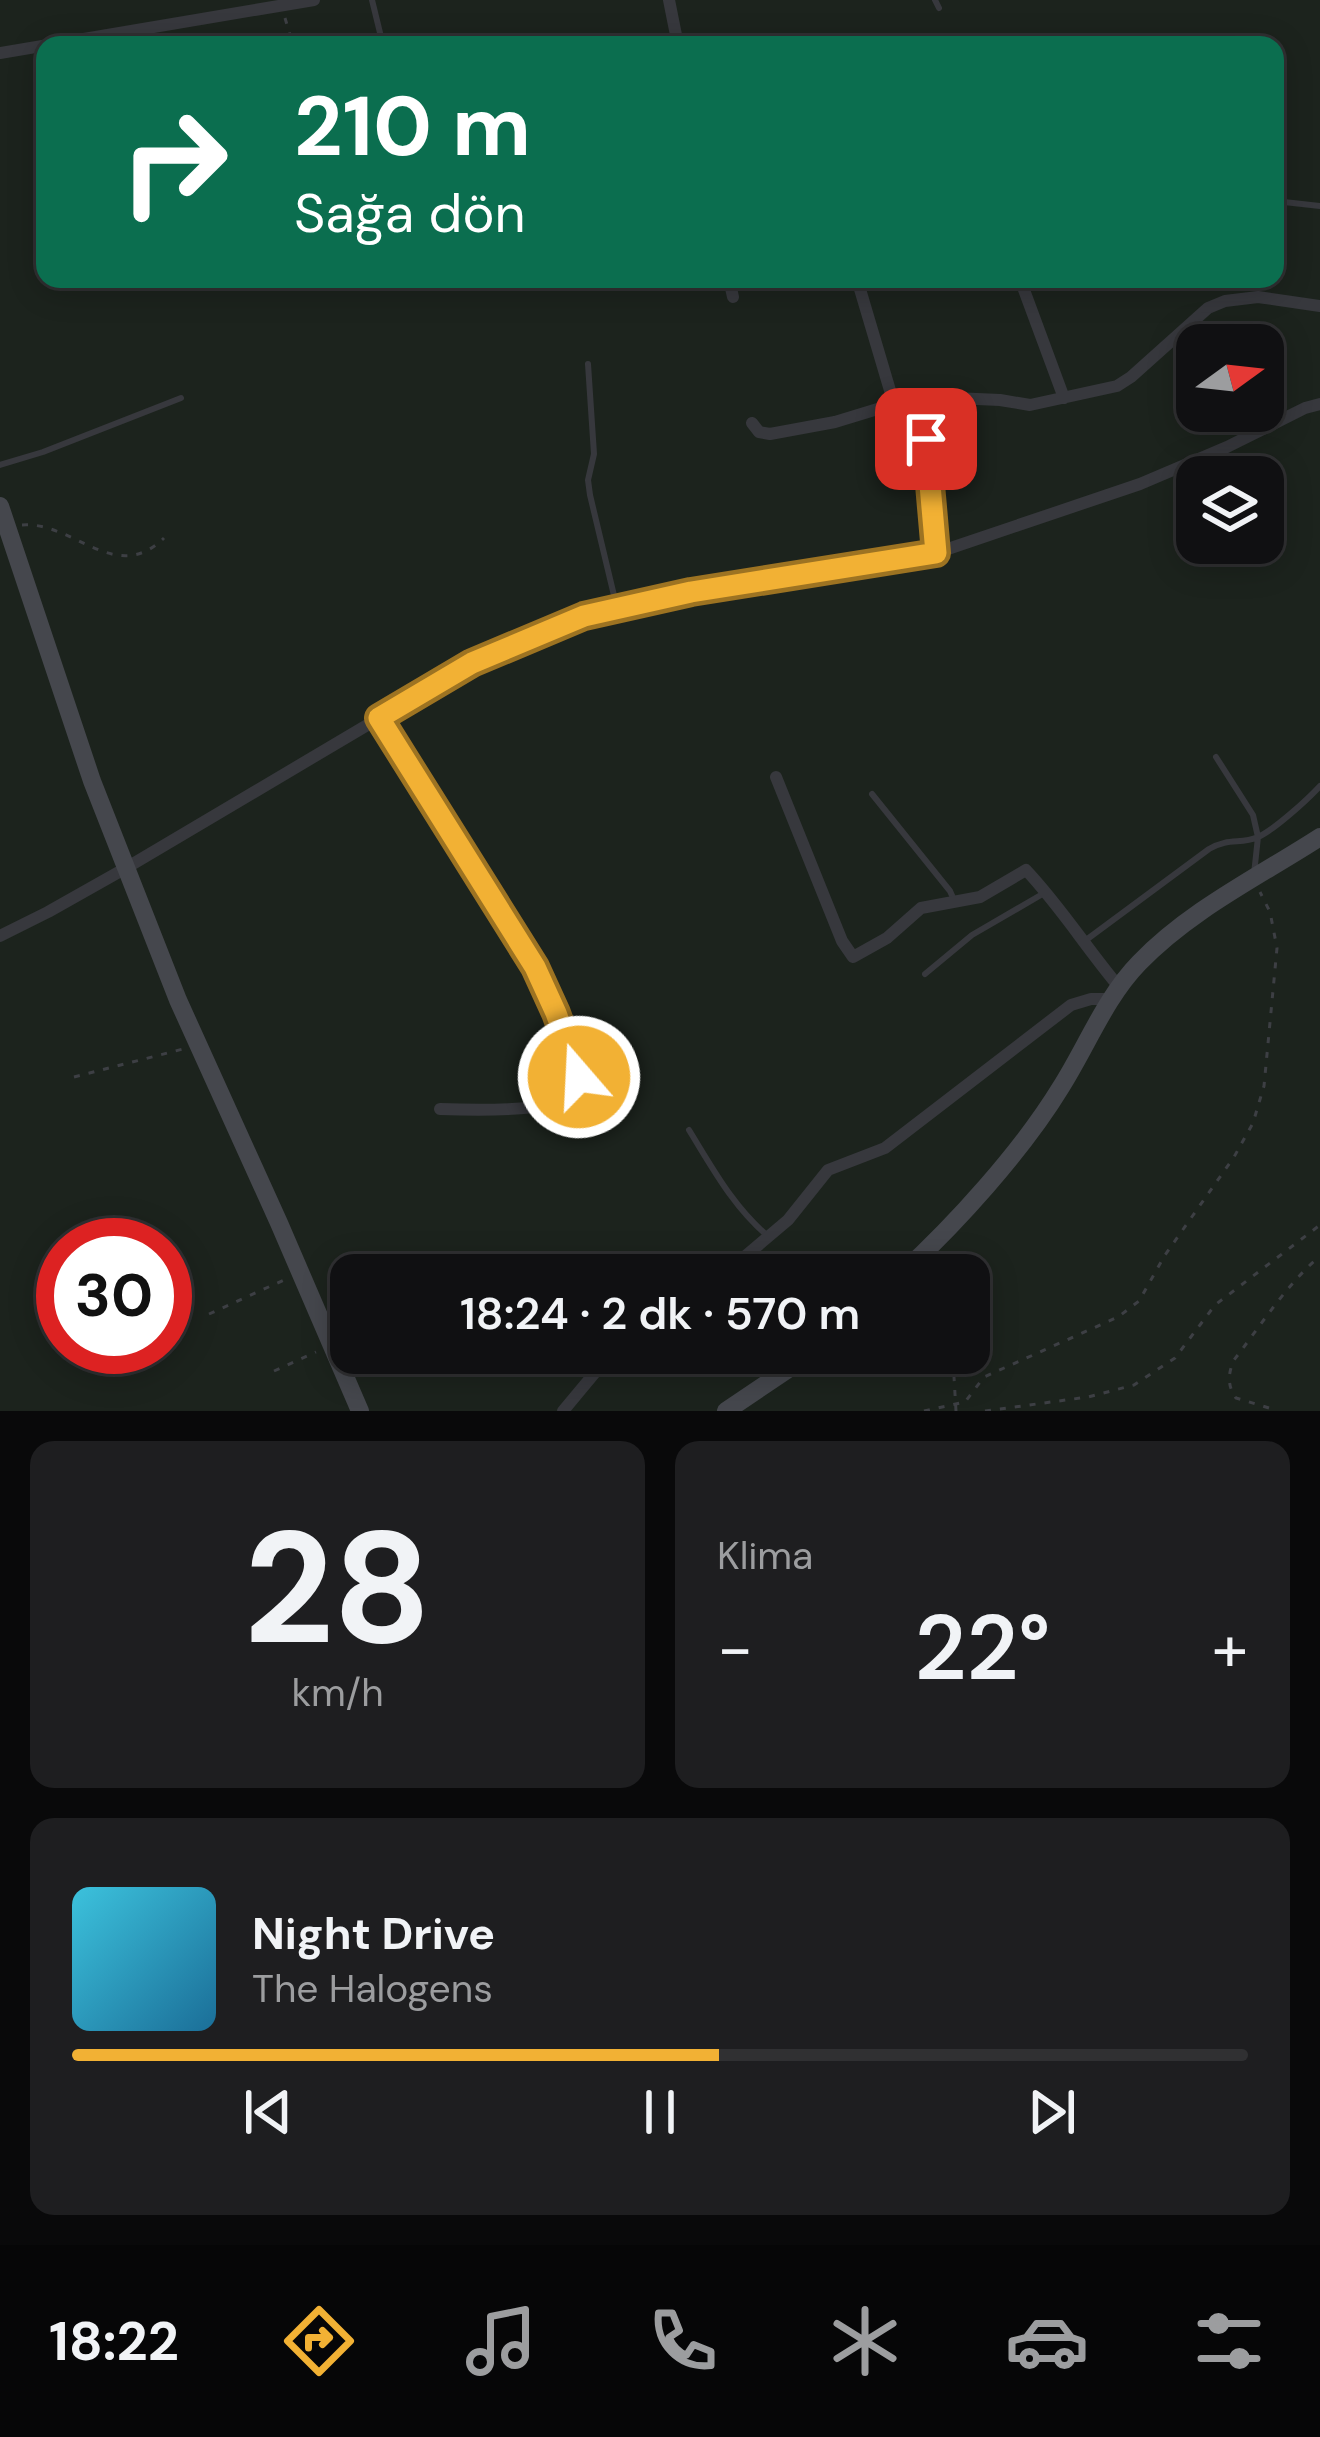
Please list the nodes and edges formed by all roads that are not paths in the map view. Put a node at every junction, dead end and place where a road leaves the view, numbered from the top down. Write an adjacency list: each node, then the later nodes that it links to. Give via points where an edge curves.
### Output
1 (314, 0): 4 (street)
2 (372, 0): 5 (lane)
3 (668, 0): 6 (street)
4 (100, 36)
5 (381, 36)
6 (676, 36)
7 (36, 47): 8 (street)
8 (0, 53)
9 (1284, 202): 10 (lane)
10 (1320, 206)
11 (731, 288): 14 (street)
12 (860, 288): 20 (street)
13 (1023, 288): 18 (street)
14 (733, 297)
15 (1320, 306): 18 (street, via 1225,301 1117,386)
16 (588, 364): 26 (lane, via 588,480)
17 (181, 398): 23 (lane)
18 (1064, 398): 19 (street, via 1030,405)
19 (923, 401): 20 (street); 25 (street)
20 (894, 404): 22 (street, via 770,434)
21 (1320, 404): 25 (street, via 1139,484)
22 (752, 423)
23 (0, 465)
24 (2, 516): 34 (street)
25 (936, 553): 26 (street)
26 (617, 609): 27 (street, via 472,663)
27 (379, 718): 34 (street); 42 (street, via 535,967 578,1069 573,1093 560,1102)
28 (1216, 757): 32 (lane, via 1253,815)
29 (776, 777): 37 (street, via 853,957 921,908)
30 (1320, 786): 32 (lane)
31 (872, 794): 37 (lane)
32 (1258, 838): 35 (lane); 39 (lane, via 1209,849)
33 (1320, 838): 35 (street)
34 (126, 868): 38 (street); 51 (street)
35 (1254, 880): 41 (street, via 1186,920)
36 (1047, 892): 37 (street, via 1026,870); 39 (street); 40 (lane, via 972,935)
37 (955, 903)
38 (0, 936)
39 (1089, 951): 41 (street)
40 (926, 974)
41 (1116, 993): 44 (street, via 1052,1017 885,1148 829,1169); 46 (street, via 1013,1155)
42 (440, 1109)
43 (689, 1130): 44 (lane, via 733,1201)
44 (769, 1238): 45 (street)
45 (749, 1254)
46 (920, 1254)
47 (590, 1374): 50 (lane)
48 (594, 1374): 50 (street)
49 (781, 1374): 53 (street)
50 (591, 1377): 52 (street)
51 (360, 1411)
52 (563, 1411)
53 (727, 1411)

